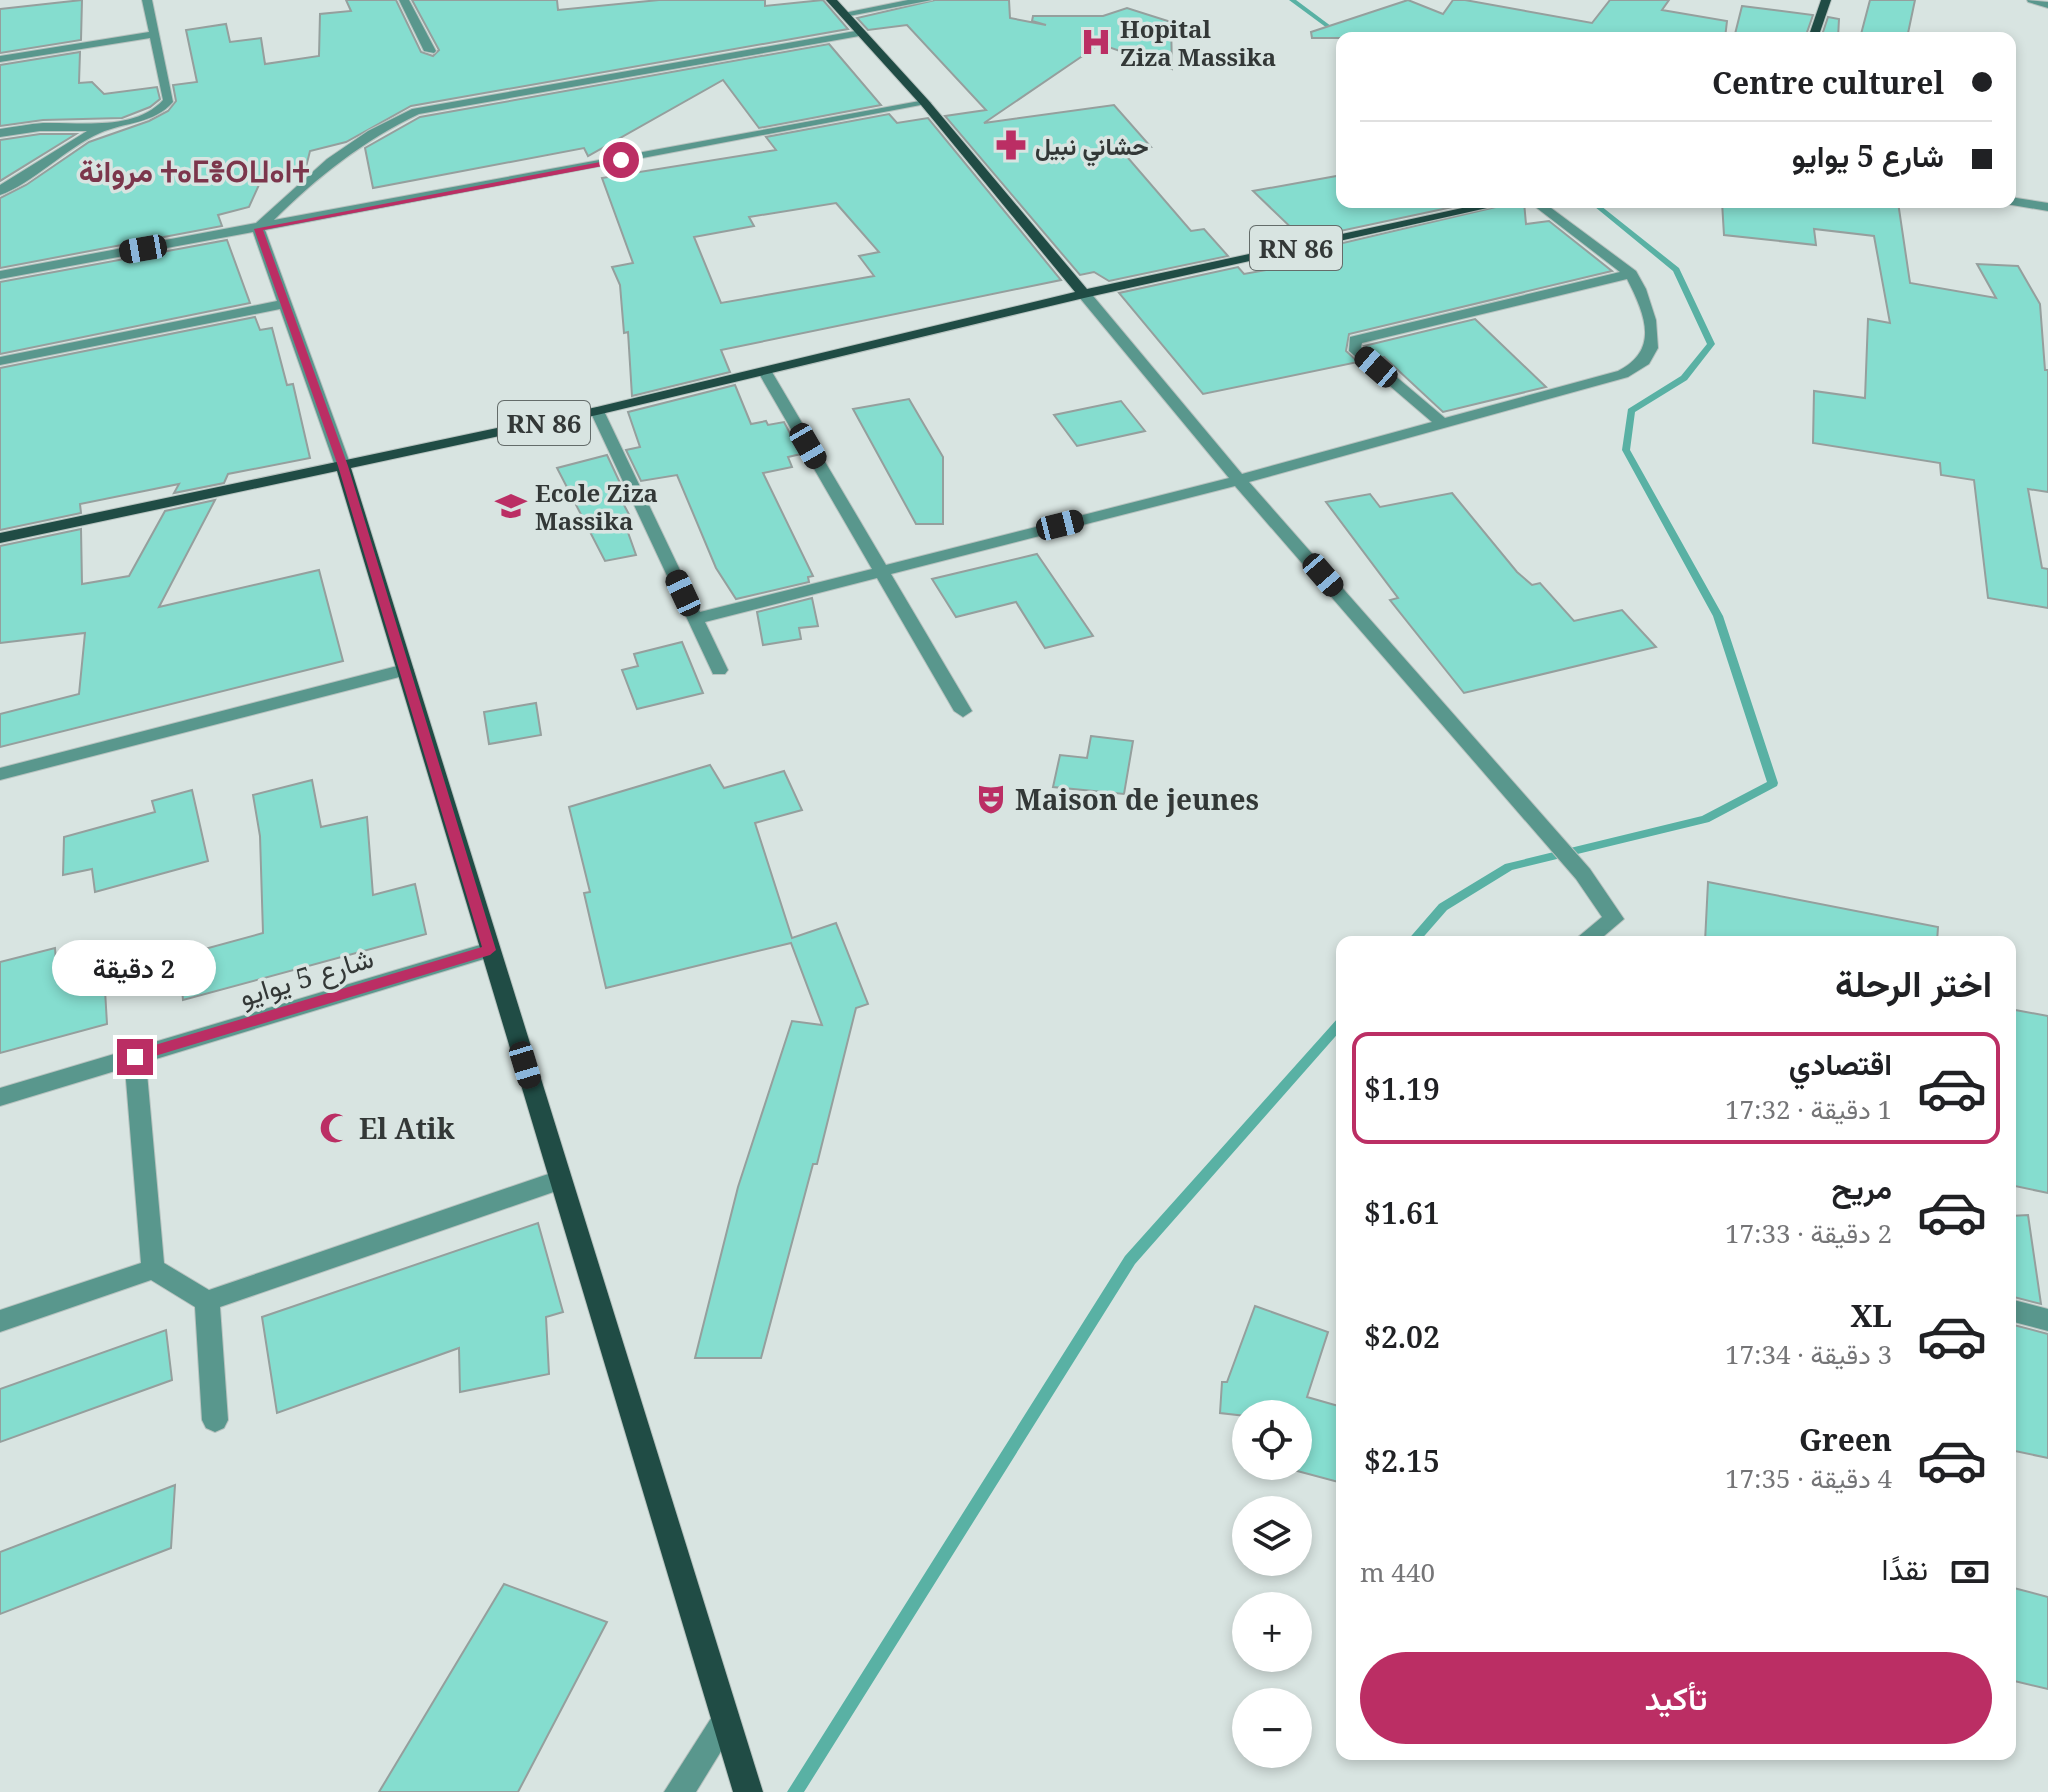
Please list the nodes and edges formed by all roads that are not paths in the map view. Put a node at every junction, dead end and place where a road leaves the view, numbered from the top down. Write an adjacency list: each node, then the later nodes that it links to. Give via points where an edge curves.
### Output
1 (147, 0): 11 (street)
2 (404, 0): 12 (street)
3 (831, 0): 8 (main road)
4 (927, 0): 8 (street)
5 (1826, 0): 9 (main road)
6 (2032, 0): 7 (street)
7 (2048, 5)
8 (844, 14): 10 (main road)
9 (1815, 32)
10 (861, 33): 14 (main road); 22 (street, via 416,111 356,142)
11 (156, 34): 13 (street); 15 (street, via 169,100 143,118)
12 (430, 51)
13 (0, 59)
14 (925, 103): 22 (street); 25 (main road)
15 (106, 127): 16 (street); 17 (street)
16 (0, 133)
17 (0, 191)
18 (2016, 202): 19 (street)
19 (2048, 207)
20 (1480, 208): 25 (main road, RN 86)
21 (1543, 208): 23 (street)
22 (258, 229): 24 (street); 26 (street)
23 (1631, 274): 30 (street, via 1643,293 1651,347 1642,363 1590,386); 30 (street, via 1355,340 1354,348)
24 (0, 275)
25 (1084, 294): 28 (main road, RN 86); 32 (street)
26 (285, 304): 27 (street); 31 (street)
27 (0, 361)
28 (765, 372): 29 (main road, RN 86); 34 (street)
29 (597, 411): 31 (main road, RN 86); 35 (street)
30 (1443, 424): 32 (street)
31 (343, 466): 33 (main road, RN 86); 36 (main road)
32 (1239, 480): 34 (street); 40 (street, via 1583,874 1614,919)
33 (0, 538)
34 (881, 570): 35 (street); 38 (street)
35 (695, 619): 37 (street)
36 (405, 670): 39 (street); 41 (main road)
37 (719, 670)
38 (963, 711)
39 (0, 774)
40 (1590, 936)
41 (490, 950): 42 (street, شارع 5 يوايو); 44 (main road)
42 (135, 1057): 43 (street, شارع 5 يوايو); 45 (street)
43 (0, 1097)
44 (560, 1180): 46 (street); 51 (main road)
45 (153, 1269): 46 (street); 49 (street)
46 (207, 1301): 50 (street)
47 (2016, 1312): 48 (street)
48 (2048, 1320)
49 (0, 1321)
50 (215, 1420)
51 (725, 1722): 52 (street); 53 (main road)
52 (679, 1792)
53 (748, 1792)

